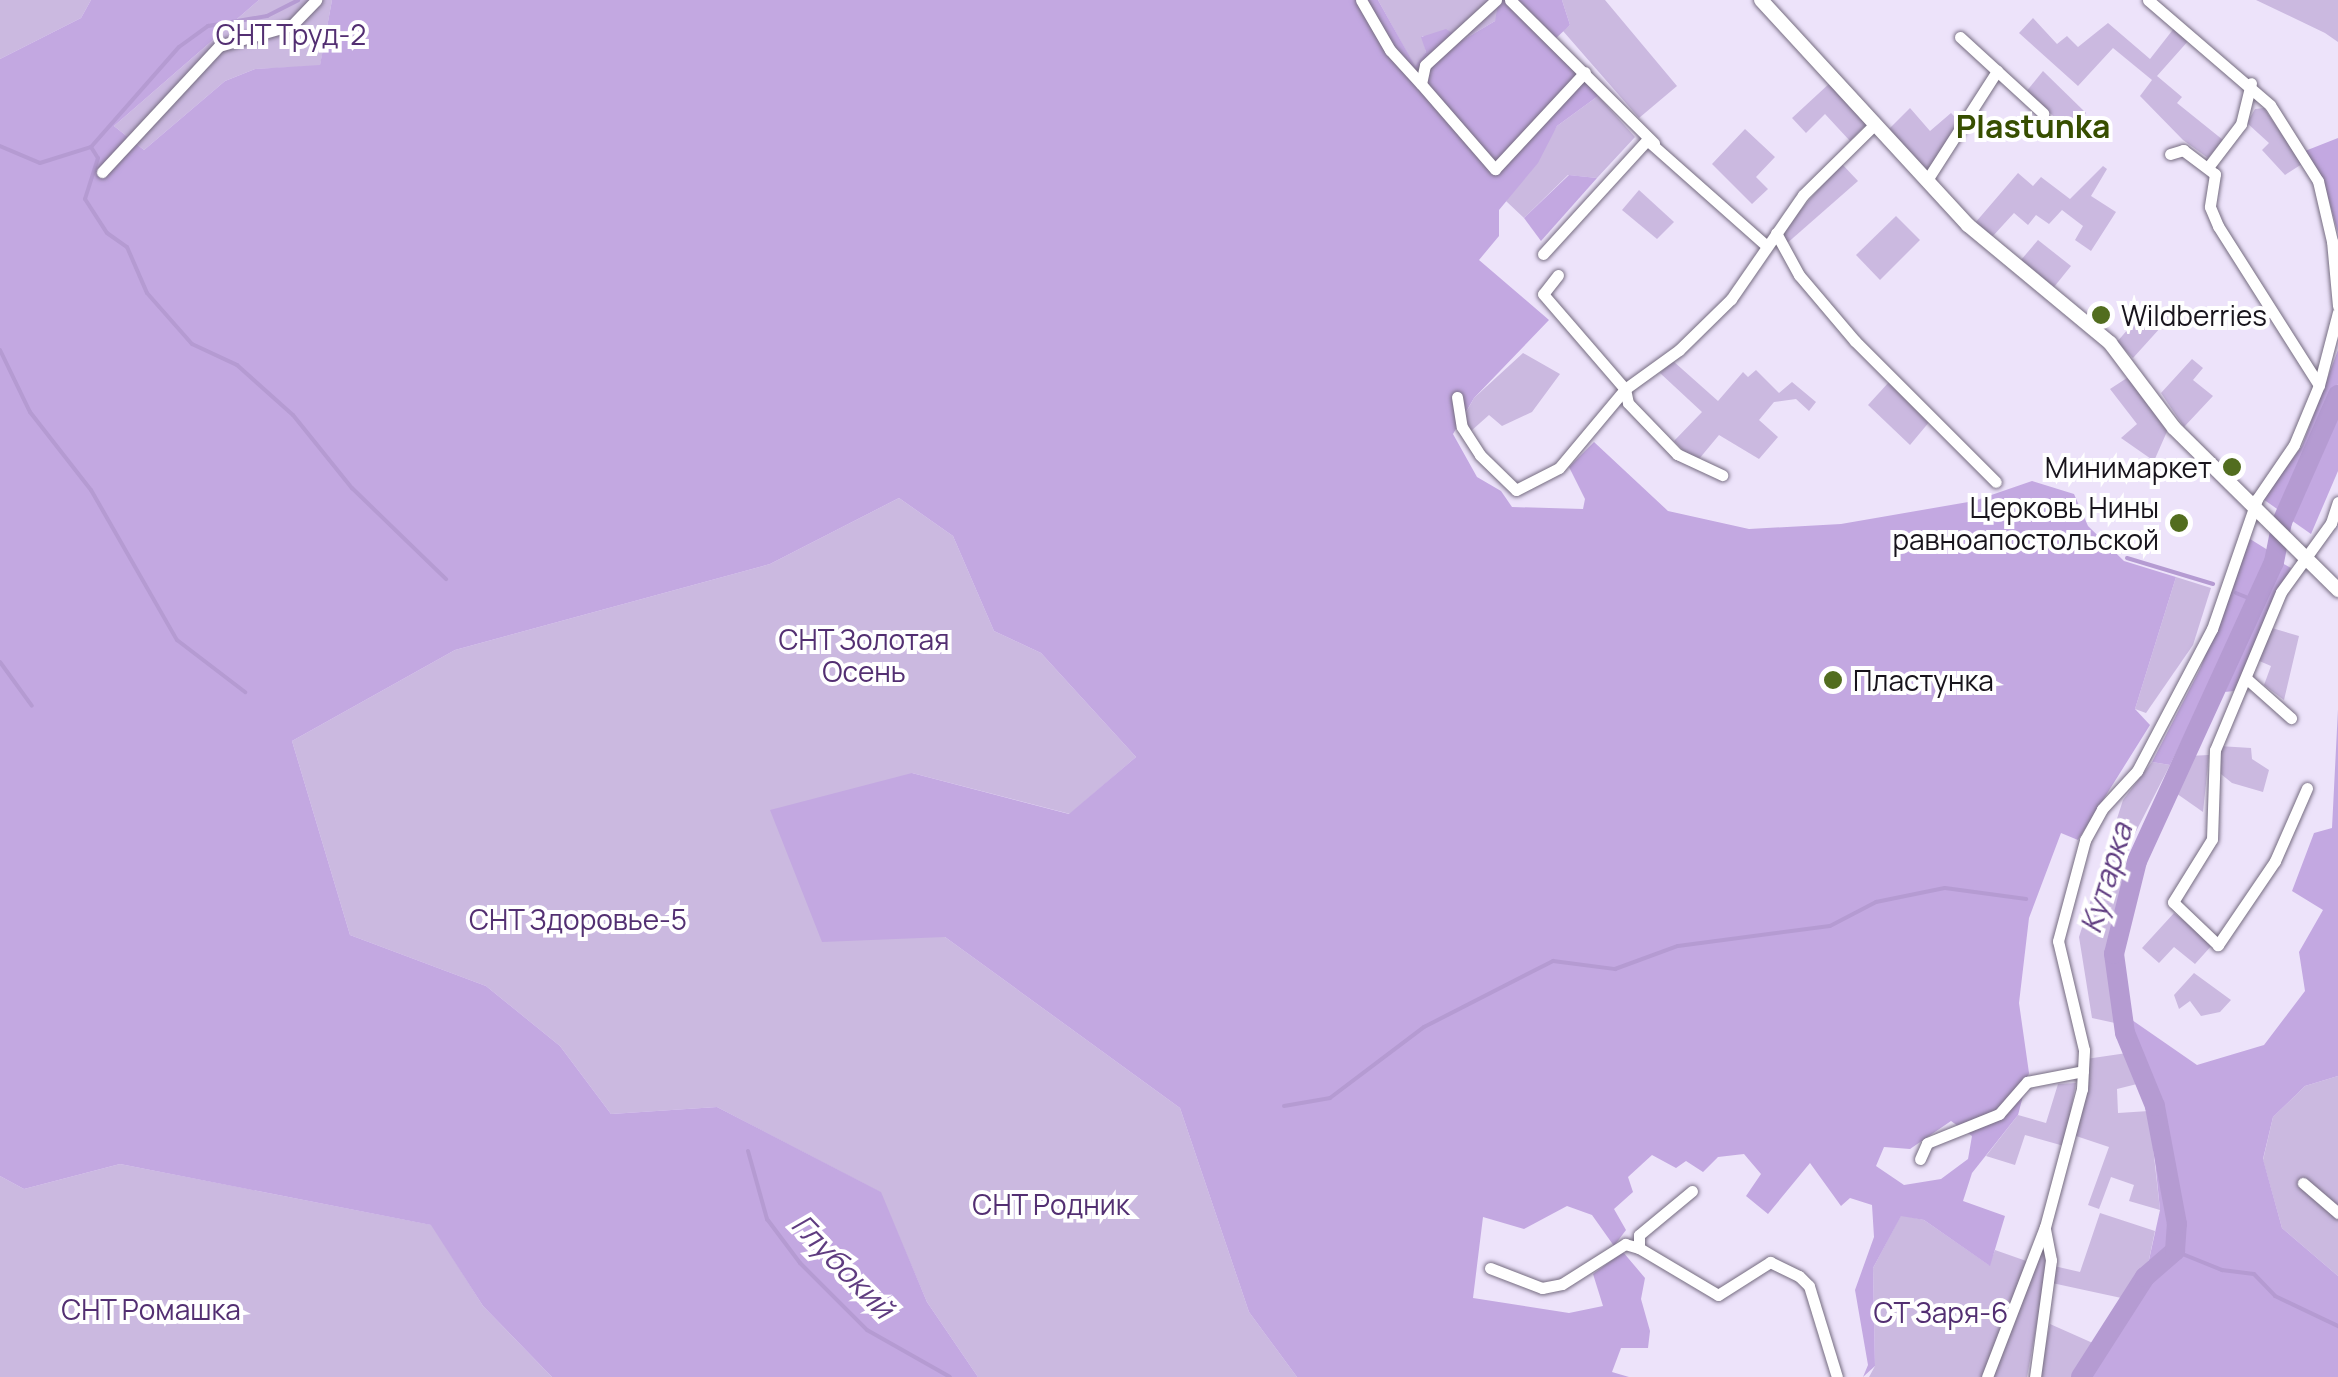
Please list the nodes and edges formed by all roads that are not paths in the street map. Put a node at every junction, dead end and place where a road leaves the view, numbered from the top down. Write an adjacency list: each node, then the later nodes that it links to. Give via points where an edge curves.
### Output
1 (316, 0): 17 (street, via 292,25 220,46)
2 (1361, 0): 11 (street, via 1390,50)
3 (1496, 0): 11 (street, via 1424,65)
4 (1510, 0): 9 (street)
5 (1762, 0): 13 (street)
6 (2148, 0): 10 (street)
7 (1960, 38): 8 (street)
8 (1998, 70): 12 (street); 18 (street)
9 (1584, 72): 11 (street, via 1495,169); 14 (street)
10 (2251, 83): 16 (street, via 2242,124); 23 (street, via 2318,181)
11 (1421, 84)
12 (2044, 113)
13 (1875, 124): 18 (street); 19 (street, via 1802,195)
14 (1654, 143): 20 (street); 21 (street, via 1643,143)
15 (2170, 154): 16 (street, via 2182,150)
16 (2209, 166): 24 (street, via 2217,183 2210,207 2218,226)
17 (102, 172)
18 (1927, 180): 30 (street, via 1968,225 2110,344 2174,428)
19 (1776, 234): 20 (street); 28 (street, via 1799,274 1855,341)
20 (1767, 246): 25 (street, via 1731,299 1680,350)
21 (1543, 254)
22 (1558, 275): 25 (street, via 1543,294)
23 (2338, 309): 24 (street)
24 (2319, 385): 30 (street)
25 (1625, 389): 26 (street, via 1559,468 1516,490 1462,427); 27 (street, via 1628,402 1677,454)
26 (1457, 397)
27 (1722, 475)
28 (1996, 482)
29 (2338, 502): 31 (street)
30 (2255, 514): 32 (street); 37 (street, via 2212,629 2137,770 2085,840 2058,941)
31 (2334, 522): 32 (street)
32 (2300, 556): 33 (street); 34 (street)
33 (2338, 590)
34 (2247, 679): 35 (street); 36 (street, via 2215,750 2212,839 2173,902 2218,945 2274,861)
35 (2292, 718)
36 (2307, 788)
37 (2082, 1071): 38 (street, via 2026,1082 1999,1114 1928,1144); 42 (street)
38 (1920, 1159)
39 (2303, 1183): 41 (street)
40 (1692, 1191): 43 (street, via 1639,1235)
41 (2338, 1214)
42 (2045, 1227): 46 (street); 47 (street, via 2052,1260)
43 (1639, 1248): 44 (street, via 1625,1244 1562,1284 1542,1288); 45 (street, via 1718,1295 1770,1262 1799,1276 1809,1286)
44 (1490, 1268)
45 (1837, 1377)
46 (1987, 1377)
47 (2035, 1377)

